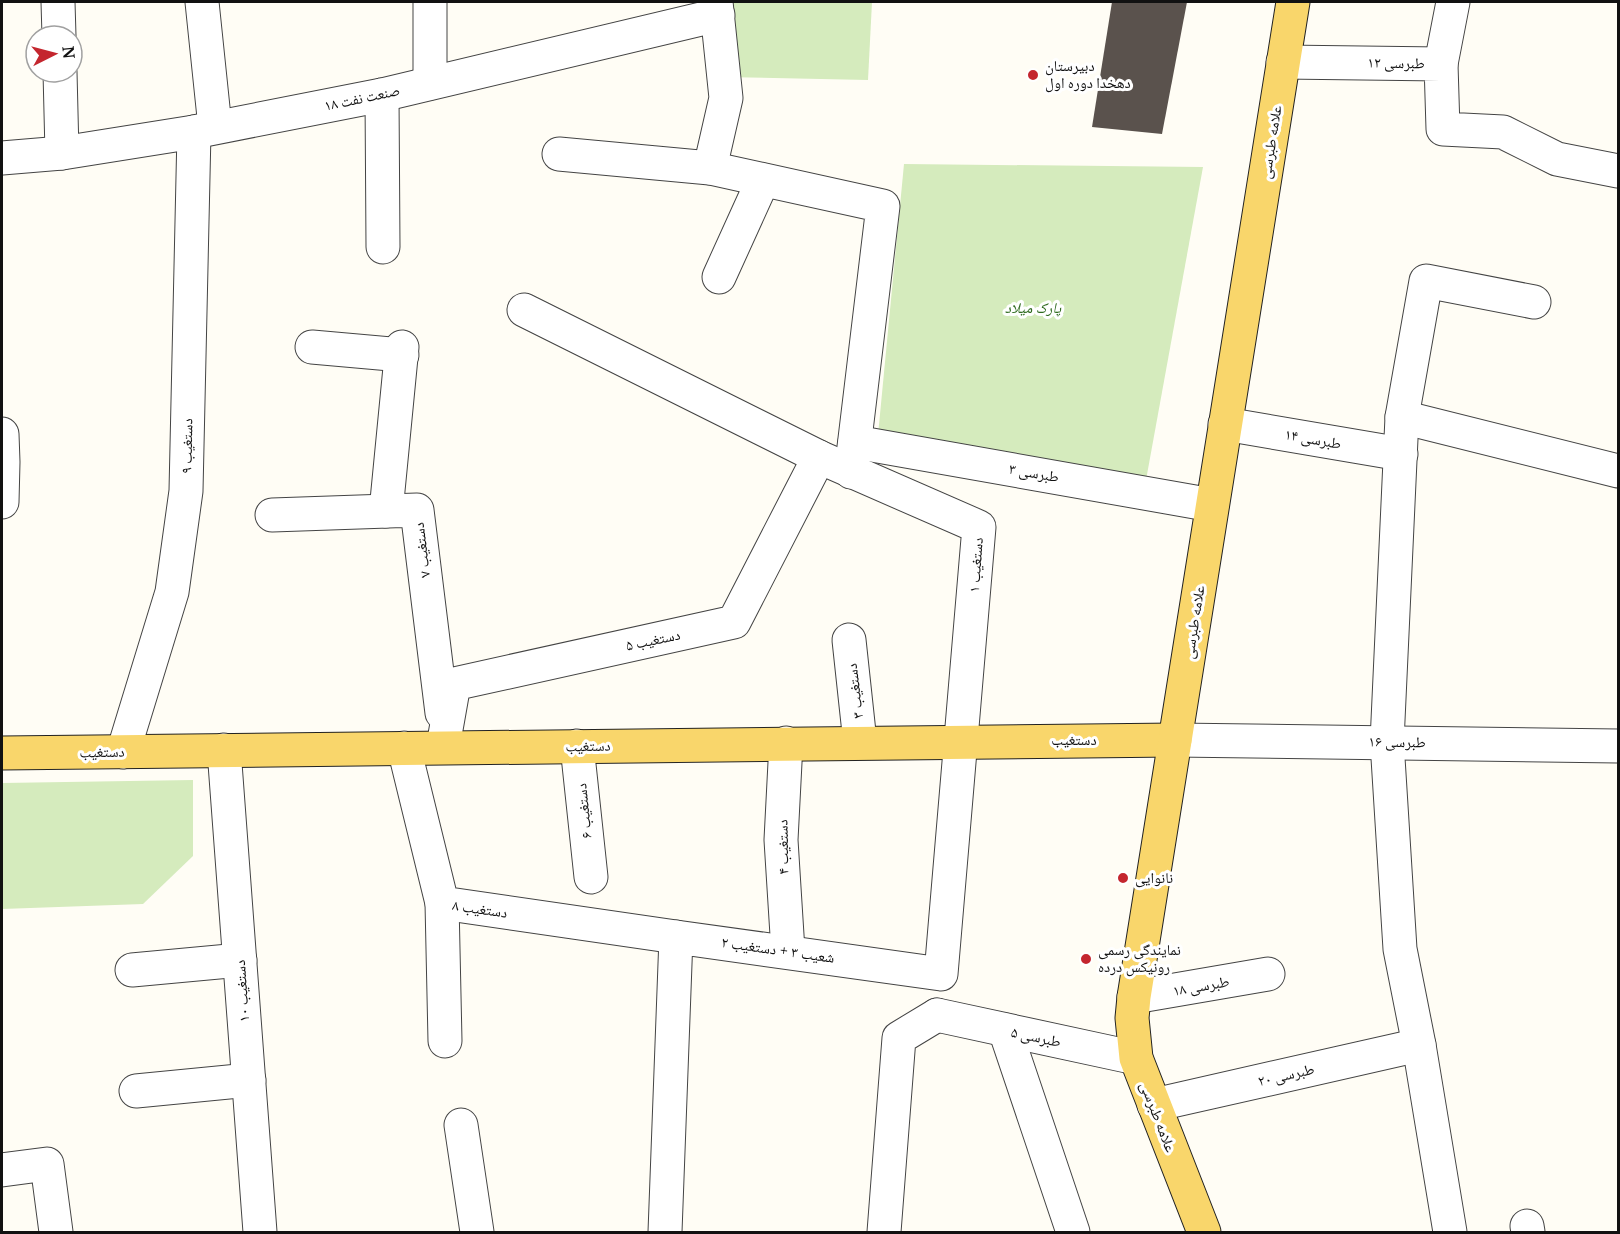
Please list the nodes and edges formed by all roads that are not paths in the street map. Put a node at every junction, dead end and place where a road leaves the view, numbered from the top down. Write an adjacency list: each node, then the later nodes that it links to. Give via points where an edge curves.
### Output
1 (58, 2): 7 (street)
2 (202, 2): 13 (street, دستغیب ۹)
3 (430, 2): 10 (street)
4 (1293, 2): 8 (main road, علامه طبرسی)
5 (1453, 2): 9 (street)
6 (717, 8): 10 (street, صنعت نفت ۱۸); 17 (street, via 726,99)
7 (59, 24)
8 (1283, 62): 9 (street, طبرسی ۱۲); 26 (main road, علامه طبرسی)
9 (1441, 64): 18 (street, طبرسی ۱۲, via 1443,129 1503,132 1557,159)
10 (430, 83): 12 (street, صنعت نفت ۱۸)
11 (60, 84): 14 (street)
12 (382, 95): 13 (street, صنعت نفت ۱۸); 20 (street)
13 (205, 129): 14 (street, صنعت نفت ۱۸); 47 (street, دستغیب ۹, via 186,491 172,592)
14 (62, 153): 16 (street, صنعت نفت ۱۸)
15 (559, 154): 17 (street)
16 (2, 158)
17 (710, 168): 19 (street)
18 (1618, 171)
19 (763, 180): 21 (street); 30 (street, via 882,206)
20 (383, 248)
21 (719, 277)
22 (1534, 302): 25 (street, via 1426,281)
23 (524, 310): 29 (street, دستغیب ۱)
24 (312, 347): 34 (street, via 402,351)
25 (1402, 417): 28 (street); 31 (street)
26 (1225, 424): 28 (street, طبرسی ۱۴); 33 (main road, علامه طبرسی)
27 (2, 434): 32 (street)
28 (1401, 454): 41 (street)
29 (819, 457): 30 (street, دستغیب ۱); 38 (street, دستغیب ۵, via 734,622 454,684)
30 (853, 457): 33 (street, طبرسی ۳); 39 (street, دستغیب ۱, via 979,527)
31 (1618, 471)
32 (2, 502)
33 (1212, 505): 37 (main road, علامه طبرسی)
34 (386, 511): 35 (street, دستغیب ۷); 38 (street, دستغیب ۷, via 417,510)
35 (272, 515)
36 (849, 640): 40 (street, دستغیب ۳)
37 (1175, 740): 39 (main road, دستغیب); 41 (street, طبرسی ۱۶); 57 (main road, علامه طبرسی)
38 (446, 741): 43 (main road, دستغیب); 45 (main road, دستغیب)
39 (962, 741): 40 (main road, دستغیب); 55 (street)
40 (861, 742): 42 (main road, دستغیب)
41 (1387, 742): 44 (street, طبرسی ۱۶); 61 (street, via 1400,949)
42 (786, 743): 43 (main road, دستغیب); 52 (street, دستغیب ۴, via 781,840)
43 (577, 746): 49 (street, دستغیب ۶)
44 (1618, 746)
45 (404, 748): 46 (main road, دستغیب); 50 (street, دستغیب ۸)
46 (224, 750): 47 (main road, دستغیب); 53 (street, دستغیب ۱۰)
47 (123, 752): 48 (main road, دستغیب)
48 (2, 753)
49 (591, 877)
50 (442, 903): 51 (street, دستغیب ۸); 60 (street)
51 (676, 937): 52 (street, شعیب ۳ + دستغیب ۲); 71 (street)
52 (788, 951): 55 (street, شعیب ۳ + دستغیب ۲)
53 (240, 960): 54 (street); 63 (street, دستغیب ۱۰)
54 (132, 970)
55 (941, 974): 58 (street)
56 (1268, 974): 57 (street, طبرسی ۱۸)
57 (1134, 997): 62 (main road, علامه طبرسی)
58 (937, 1015): 59 (street, طبرسی ۵); 72 (street, via 898,1038)
59 (1005, 1030): 62 (street, طبرسی ۵); 73 (street)
60 (445, 1041)
61 (1419, 1045): 65 (street, طبرسی ۲۰); 75 (street)
62 (1136, 1058): 65 (main road, علامه طبرسی)
63 (249, 1080): 64 (street); 69 (street, دستغیب ۱۰)
64 (136, 1091)
65 (1154, 1105): 74 (main road, علامه طبرسی)
66 (461, 1125): 70 (street)
67 (2, 1170): 68 (street, via 47,1164)
68 (56, 1233)
69 (260, 1233)
70 (477, 1233)
71 (665, 1233)
72 (884, 1233)
73 (1073, 1233)
74 (1204, 1233)
75 (1450, 1233)

